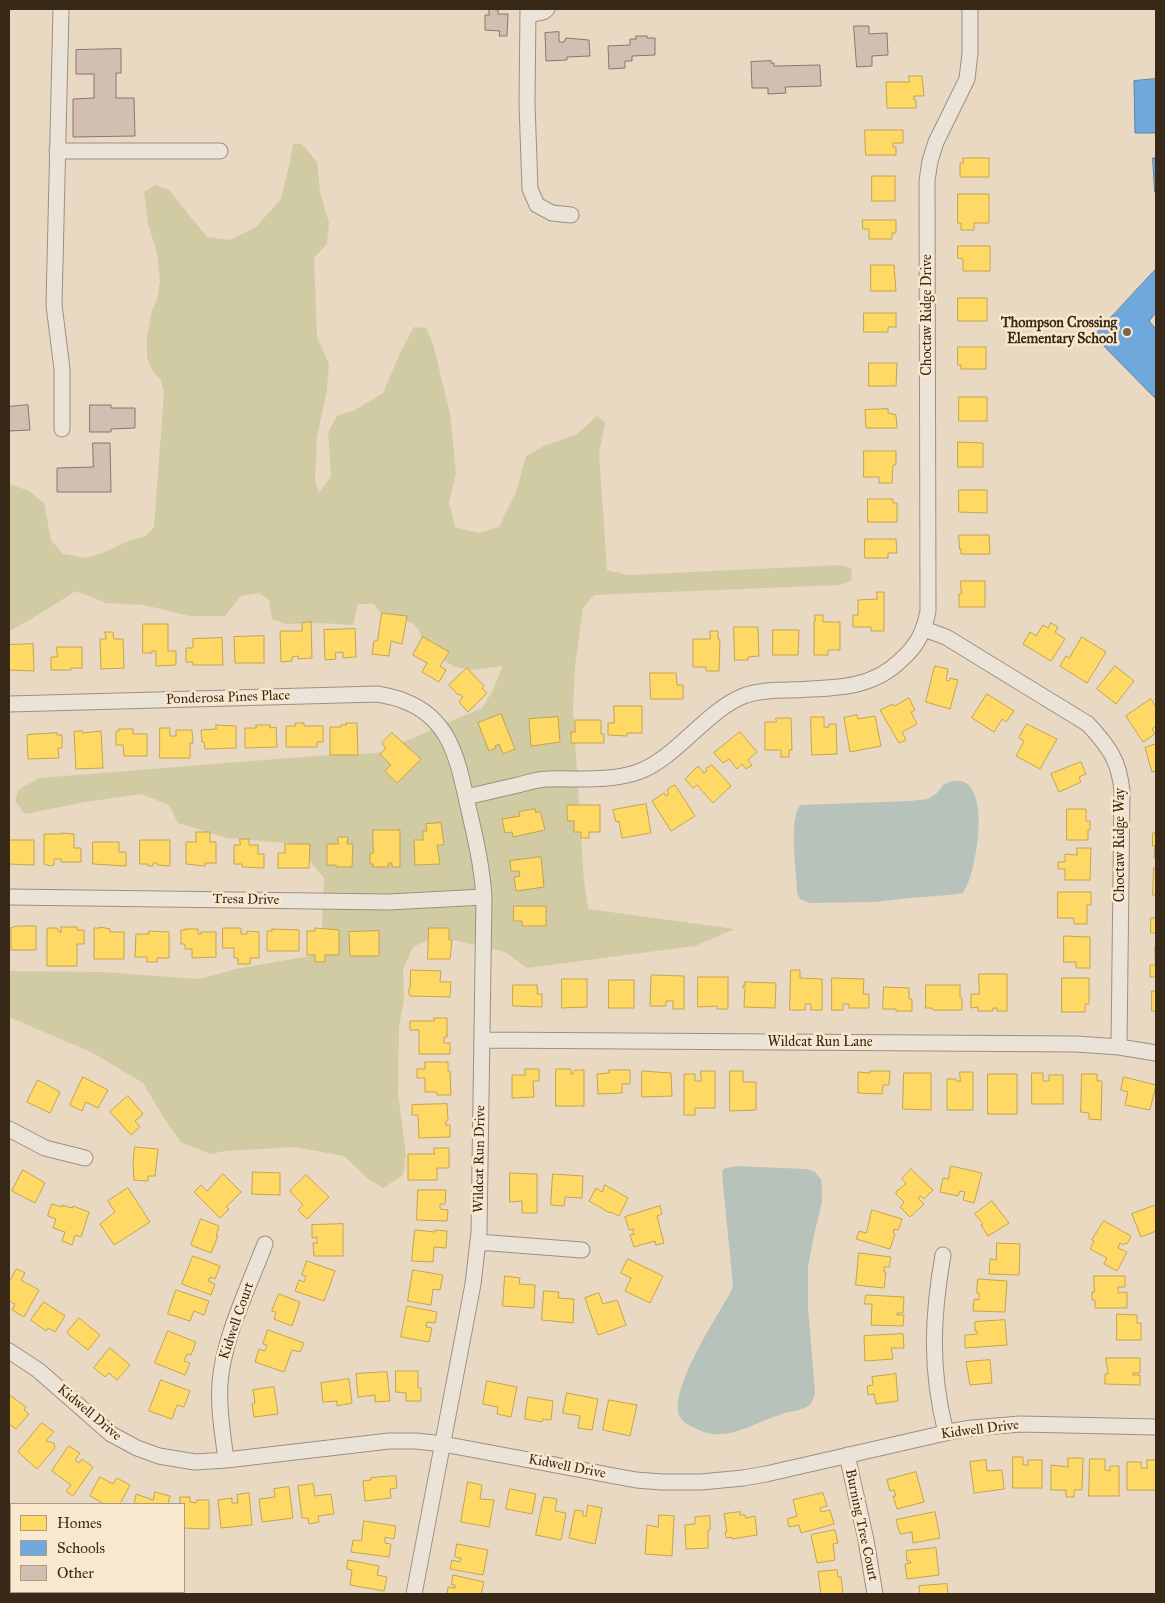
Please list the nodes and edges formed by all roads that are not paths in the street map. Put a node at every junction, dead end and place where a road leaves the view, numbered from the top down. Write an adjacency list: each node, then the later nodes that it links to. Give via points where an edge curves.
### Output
1 (61, 9): 5 (street)
2 (547, 9): 4 (street)
3 (970, 9): 9 (street, Choctaw Ridge Drive, via 967,79 936,142 927,181 928,611)
4 (528, 12): 7 (street, via 530,189 537,205 552,213)
5 (57, 151): 6 (street); 8 (street, via 54,304 62,369)
6 (220, 151)
7 (571, 215)
8 (62, 429)
9 (924, 629): 12 (street, via 906,656 892,669 871,680 846,687 765,690 745,696 724,708 656,764 638,772 614,777 546,779); 16 (street, Choctaw Ridge Way, via 946,636 1088,724 1114,756 1121,774 1122,792)
10 (9, 704): 11 (street, Ponderosa Pines Place, via 378,694 411,704)
11 (438, 725): 12 (street, Wildcat Run Drive, via 457,758)
12 (466, 797): 13 (street, Wildcat Run Drive)
13 (484, 896): 14 (street, Tresa Drive, via 389,902); 15 (street, Wildcat Run Drive)
14 (9, 897)
15 (482, 1040): 16 (street, Wildcat Run Lane, via 1076,1044); 20 (street, Wildcat Run Drive)
16 (1119, 1047): 17 (street, Wildcat Run Lane)
17 (1156, 1053)
18 (9, 1129): 19 (street, via 45,1148)
19 (85, 1158)
20 (478, 1242): 22 (street); 27 (street, Wildcat Run Drive)
21 (265, 1244): 29 (street, Kidwell Court, via 230,1335 222,1368 220,1411)
22 (582, 1250)
23 (943, 1255): 26 (street, via 934,1348 937,1389)
24 (9, 1351): 29 (street, Kidwell Drive, via 38,1370 124,1442 159,1456 189,1462)
25 (1156, 1427): 26 (street, Kidwell Drive, via 1020,1424)
26 (946, 1433): 28 (street, Kidwell Drive)
27 (443, 1444): 28 (street, Kidwell Drive, via 617,1477 662,1482 743,1478); 29 (street, Kidwell Drive, via 389,1441); 30 (street, Wildcat Run Drive)
28 (847, 1455): 31 (street, Burning Tree Court)
29 (226, 1460)
30 (414, 1594)
31 (875, 1594)

